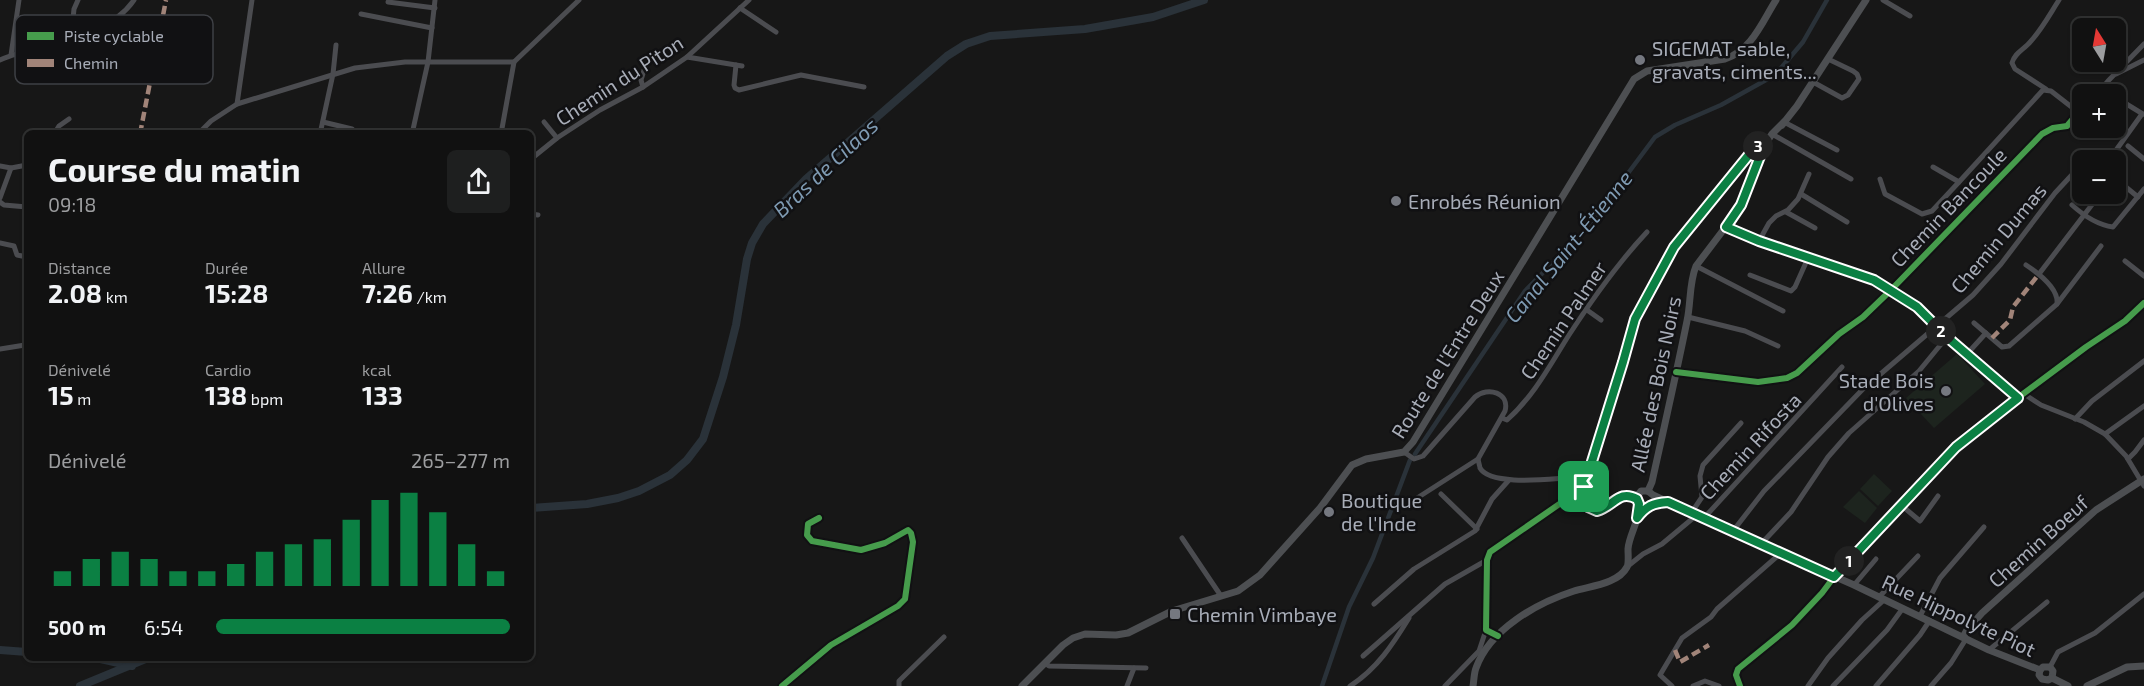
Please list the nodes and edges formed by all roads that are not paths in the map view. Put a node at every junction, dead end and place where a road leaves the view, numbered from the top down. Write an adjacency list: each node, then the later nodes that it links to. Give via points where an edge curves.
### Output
1 (19, 0): 15 (street)
2 (78, 0): 16 (street)
3 (134, 0): 17 (street)
4 (252, 0): 41 (street)
5 (435, 0): 13 (street)
6 (579, 0): 32 (street)
7 (749, 0): 14 (street, Chemin du Piton)
8 (1776, 0): 126 (main road, Route de l'Entre Deux, via 1737,55 1647,71 1634,79)
9 (1866, 0): 28 (main road, Allée des Bois Noirs)
10 (1883, 0): 19 (street)
11 (2059, 0): 40 (street, via 2012,63)
12 (388, 2): 13 (street)
13 (435, 8): 21 (street)
14 (740, 8): 22 (street); 27 (street, Chemin du Piton)
15 (17, 15)
16 (73, 15)
17 (120, 15)
18 (361, 15): 21 (street)
19 (1910, 15)
20 (15, 28): 26 (street)
21 (432, 28): 31 (street)
22 (776, 32)
23 (2144, 44): 35 (street)
24 (336, 45): 34 (street)
25 (15, 54): 26 (street)
26 (11, 55): 29 (street)
27 (687, 57): 38 (street, Chemin du Piton); 39 (street, via 739,66 734,85 739,90 801,75)
28 (1828, 59): 36 (main road, Allée des Bois Noirs); 36 (street, via 1857,74 1848,95 1842,98)
29 (0, 60)
30 (2144, 60): 35 (street)
31 (428, 62): 32 (street); 34 (street, via 380,64); 54 (street)
32 (514, 62): 55 (street)
33 (645, 68): 38 (street)
34 (333, 74): 41 (street); 47 (street)
35 (2113, 76): 37 (street)
36 (1813, 82): 49 (main road, Allée des Bois Noirs)
37 (2107, 84)
38 (643, 87): 57 (street, Chemin du Piton)
39 (864, 87)
40 (2046, 89): 43 (street); 72 (street)
41 (237, 104): 52 (street)
42 (2126, 104): 44 (street)
43 (2072, 105)
44 (2143, 115): 61 (street)
45 (69, 119): 51 (street)
46 (2072, 120): 100 (street, Chemin Bancoule, via 2067,126 2042,134)
47 (323, 122): 50 (street); 53 (street)
48 (544, 122): 57 (street)
49 (1784, 122): 56 (main road, Allée des Bois Noirs); 60 (street)
50 (352, 129)
51 (56, 130)
52 (202, 130)
53 (321, 130)
54 (413, 130)
55 (502, 130)
56 (1773, 135): 59 (main road, Allée des Bois Noirs); 70 (street)
57 (557, 138): 62 (street, Chemin du Piton)
58 (2128, 146): 63 (street)
59 (1765, 147): 86 (main road, Allée des Bois Noirs, via 1741,205); 131 (street, via 1752,151 1711,199 1660,270 1635,319)
60 (1837, 150)
61 (2117, 150)
62 (534, 157)
63 (2144, 159)
64 (0, 166): 67 (street)
65 (24, 166): 67 (street)
66 (1933, 167): 72 (street)
67 (11, 168): 77 (street)
68 (1809, 174): 75 (street)
69 (2072, 175): 108 (street, Chemin Dumas, via 2001,264)
70 (1851, 179)
71 (1880, 179): 72 (street, via 1885,195 1922,214 1932,211)
72 (1959, 182)
73 (2126, 187): 76 (street)
74 (2144, 189): 76 (street)
75 (1801, 194): 81 (street); 85 (street)
76 (2138, 197): 83 (street, via 2113,227)
77 (0, 200): 80 (street, via 4,205)
78 (2092, 204): 83 (street)
79 (2072, 205): 83 (street)
80 (24, 207)
81 (1786, 212): 87 (street); 89 (street, via 1776,216)
82 (534, 215): 84 (street)
83 (2084, 215): 97 (street)
84 (538, 216)
85 (1847, 222)
86 (1726, 227): 89 (street); 96 (main road, Allée des Bois Noirs)
87 (1815, 228)
88 (1647, 232): 103 (street, Chemin Palmer, via 1624,256)
89 (1759, 241): 93 (street)
90 (0, 243): 92 (street, via 14,246 17,255)
91 (2101, 246): 102 (street)
92 (24, 257)
93 (1808, 258): 98 (street, via 1791,291); 100 (street, via 1862,276)
94 (2125, 261): 99 (street)
95 (2026, 264): 97 (street)
96 (1697, 267): 104 (street); 105 (main road, Allée des Bois Noirs)
97 (2039, 274): 102 (street, via 2056,294)
98 (1750, 275)
99 (2144, 276)
100 (1890, 291): 108 (street, via 1917,307); 117 (street, Chemin Bancoule, via 1787,378 1748,382)
101 (2144, 303): 118 (street)
102 (2057, 304): 109 (street, via 2007,347)
103 (1587, 310): 106 (street); 121 (street, Chemin Palmer, via 1529,399 1507,420)
104 (1783, 310)
105 (1688, 317): 112 (street, via 1750,333); 117 (main road, Allée des Bois Noirs)
106 (1601, 320)
107 (1974, 323): 109 (street)
108 (1937, 327): 110 (street); 142 (street, Chemin Dumas, via 1863,389 1764,491)
109 (1986, 333): 114 (street)
110 (1947, 337): 114 (street); 144 (street, via 1920,370 1849,433 1791,512)
111 (24, 345): 113 (street)
112 (1778, 346)
113 (0, 349)
114 (1967, 354): 119 (street)
115 (2144, 361): 122 (street)
116 (1842, 367): 139 (street, Chemin Rifosta)
117 (1676, 372): 134 (main road, Allée des Bois Noirs)
118 (2024, 394): 119 (street); 122 (street)
119 (2018, 398): 136 (street, via 1968,435)
120 (2144, 406): 124 (street)
121 (1502, 418): 126 (street, via 1505,400 1494,392 1483,392 1423,456 1414,459); 127 (street)
122 (2075, 418): 124 (street)
123 (1741, 423): 137 (street, via 1703,465 1702,496)
124 (2105, 434): 128 (street)
125 (2144, 440): 128 (street)
126 (1404, 452): 153 (main road, Route de l'Entre Deux, via 1352,465 1320,508 1260,575 1247,586)
127 (1478, 459): 129 (street, via 1487,474); 135 (street)
128 (2128, 459): 130 (street)
129 (1509, 480): 131 (street, via 1567,478); 141 (street, via 1492,499)
130 (2143, 482): 164 (main road, Chemin Boeuf, via 2096,510 1982,613 1966,630)
131 (1584, 487): 134 (street, via 1588,507 1593,510 1627,495); 148 (street, via 1492,550)
132 (1441, 494): 141 (street)
133 (1938, 496): 136 (street, via 1921,520)
134 (1645, 499): 137 (main road, Rue Hippolyte Piot, via 1668,502); 149 (main road, Allée des Bois Noirs, via 1630,537)
135 (1414, 500)
136 (1901, 505): 150 (street)
137 (1692, 513): 139 (main road, Rue Hippolyte Piot); 149 (street, via 1692,519 1667,540)
138 (819, 518): 176 (street, via 808,524 807,535 812,541 844,549 877,546 908,530 913,542 905,599 831,645)
139 (1704, 518): 142 (main road, Rue Hippolyte Piot)
140 (1984, 527): 159 (street, via 1940,578)
141 (1477, 529): 156 (street, via 1414,569)
142 (1732, 531): 144 (main road, Rue Hippolyte Piot)
143 (1182, 538): 153 (street)
144 (1761, 544): 145 (main road, Rue Hippolyte Piot)
145 (1781, 553): 150 (main road, Rue Hippolyte Piot); 182 (street, via 1682,638 1660,675)
146 (1918, 556): 154 (street)
147 (1876, 559): 151 (street)
148 (1487, 560): 158 (street, via 1458,575); 161 (street)
149 (1628, 566): 162 (main road, via 1610,581 1540,605)
150 (1834, 577): 151 (main road, Rue Hippolyte Piot); 185 (street, via 1792,625 1738,669)
151 (1854, 585): 154 (main road, Rue Hippolyte Piot)
152 (2143, 595): 169 (street, via 2095,633 2058,652)
153 (1221, 596): 167 (main road, Route de l'Entre Deux, via 1172,611 1128,633 1078,636)
154 (1882, 598): 157 (main road, Rue Hippolyte Piot); 186 (street)
155 (2047, 602): 165 (street)
156 (1374, 604)
157 (1903, 608): 159 (main road, Rue Hippolyte Piot); 187 (street)
158 (1413, 612): 166 (street); 179 (street, via 1389,651)
159 (1920, 616): 160 (main road, Rue Hippolyte Piot)
160 (1930, 620): 164 (main road, Rue Hippolyte Piot); 188 (street)
161 (1486, 630): 162 (street); 180 (street, via 1479,651)
162 (1497, 636): 181 (main road, via 1475,669)
163 (944, 637): 177 (street, via 899,681)
164 (1965, 638): 165 (main road, Rue Hippolyte Piot); 189 (street, via 1951,663)
165 (1989, 650): 172 (main road, Rue Hippolyte Piot)
166 (1363, 656)
167 (1045, 663): 170 (street); 175 (main road, Route de l'Entre Deux)
168 (2144, 666): 192 (main road, via 2127,667)
169 (2049, 667): 172 (main road); 173 (main road)
170 (1134, 668): 171 (street); 178 (street)
171 (1146, 668)
172 (2040, 670): 174 (main road)
173 (2052, 678): 174 (main road); 191 (main road)
174 (2042, 679): 190 (street)
175 (1024, 685)
176 (782, 686)
177 (899, 686)
178 (1127, 686)
179 (1350, 686)
180 (1445, 686)
181 (1473, 686)
182 (1672, 686)
183 (1693, 686): 184 (street, via 1705,681)
184 (1719, 686)
185 (1740, 686)
186 (1808, 686)
187 (1833, 686)
188 (1876, 686)
189 (1931, 686)
190 (2037, 686)
191 (2068, 686)
192 (2087, 686)

